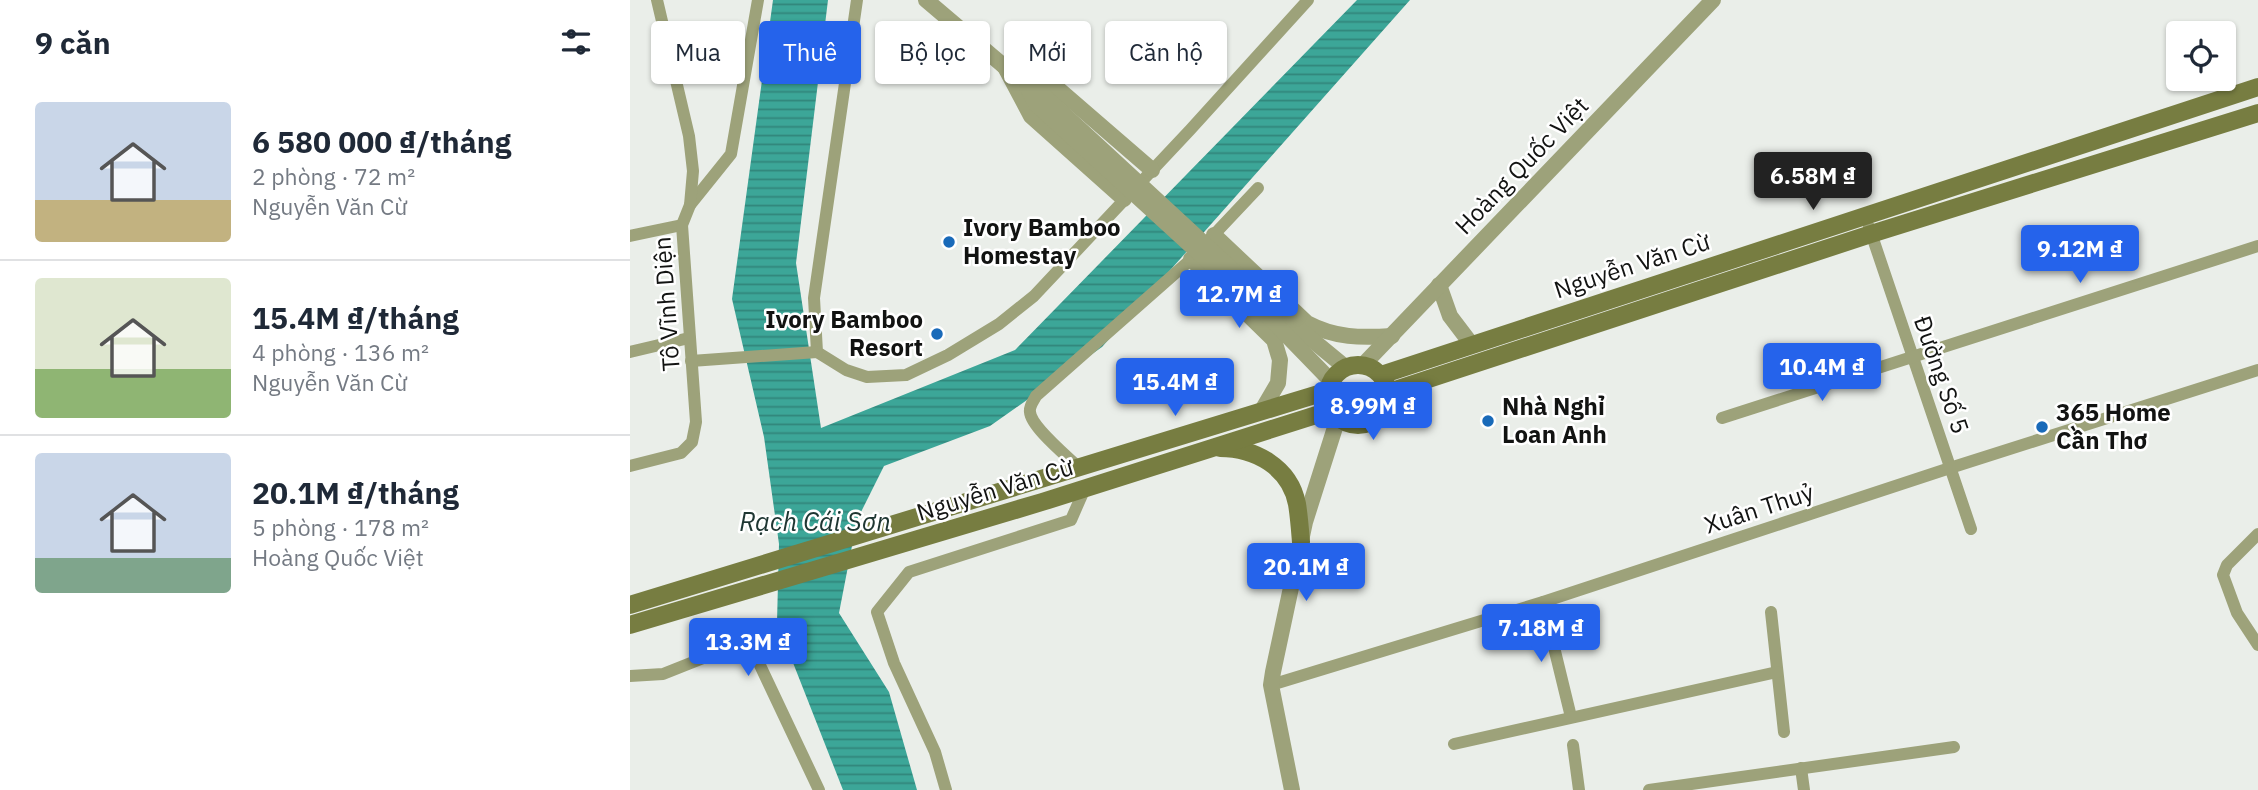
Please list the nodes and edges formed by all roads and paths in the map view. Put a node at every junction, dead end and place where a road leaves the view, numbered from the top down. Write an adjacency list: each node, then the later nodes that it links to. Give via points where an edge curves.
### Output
1 (657, 0): 16 (street, Tô Vĩnh Diện, via 689,136)
2 (758, 0): 16 (street, via 731,154)
3 (857, 0): 30 (street, via 814,298)
4 (926, 0): 7 (street)
5 (1308, 0): 13 (street)
6 (1713, 0): 24 (street, Hoàng Quốc Việt)
7 (1004, 66)
8 (1014, 84): 15 (street, via 1031,116)
9 (1024, 84): 25 (street, bridge, via 1037,104)
10 (1048, 84): 13 (street)
11 (2258, 87): 17 (main road, Nguyễn Văn Cừ)
12 (2258, 113): 19 (main road, Nguyễn Văn Cừ)
13 (1152, 170): 15 (street)
14 (1258, 188): 20 (street)
15 (1124, 199): 30 (street, via 1034,296 948,355 905,375 867,377)
16 (690, 205): 18 (street, Tô Vĩnh Diện)
17 (1865, 215): 19 (street, Đường Số 5); 28 (main road, Nguyễn Văn Cừ)
18 (682, 225): 21 (street); 27 (street, Tô Vĩnh Diện)
19 (1871, 234): 31 (street, Đường Số 5); 38 (main road, Nguyễn Văn Cừ)
20 (1214, 235): 23 (street); 26 (street, via 1307,323 1344,336)
21 (630, 236)
22 (2258, 246): 31 (street)
23 (1191, 259): 39 (street, via 1274,340 1280,360 1278,383); 44 (street, via 1035,396 1030,415)
24 (1439, 285): 26 (street, Hoàng Quốc Việt); 28 (street, via 1450,316)
25 (1273, 314): 34 (street); 37 (street)
26 (1392, 335): 33 (street, Hoàng Quốc Việt)
27 (689, 338): 29 (street); 32 (street, Tô Vĩnh Diện)
28 (1472, 345): 36 (main road, Nguyễn Văn Cừ)
29 (630, 352)
30 (817, 352): 32 (street)
31 (1912, 356): 41 (street); 45 (street, Đường Số 5)
32 (691, 361): 43 (street, Tô Vĩnh Diện, via 696,422 692,442 681,453)
33 (1364, 364): 34 (main road); 36 (main road)
34 (1345, 367): 37 (main road)
35 (2258, 370): 45 (street, Xuân Thuỷ)
36 (1381, 375): 38 (main road)
37 (1329, 386): 39 (main road, Nguyễn Văn Cừ); 40 (main road)
38 (1389, 392): 40 (main road, via 1383,412 1367,424 1356,425)
39 (1261, 412): 44 (main road, Nguyễn Văn Cừ)
40 (1335, 414): 42 (main road, Nguyễn Văn Cừ); 49 (street)
41 (1722, 418)
42 (1213, 448): 46 (main road, Nguyễn Văn Cừ); 49 (main road, via 1264,457 1285,476 1297,502)
43 (630, 466)
44 (1078, 467): 51 (main road, Nguyễn Văn Cừ)
45 (1950, 468): 47 (street, Đường Số 5); 50 (street, Xuân Thuỷ)
46 (1085, 488): 53 (main road, Nguyễn Văn Cừ); 65 (street, via 1070,520 909,572 877,612)
47 (1970, 529)
48 (2258, 534): 54 (street, via 2223,575 2237,613)
49 (1301, 542): 57 (street)
50 (1544, 602): 57 (street, Xuân Thuỷ); 58 (street)
51 (630, 605)
52 (1771, 612): 55 (street)
53 (630, 625)
54 (2258, 645)
55 (1777, 672): 58 (street); 59 (street)
56 (630, 676): 64 (street, via 663,674 736,645 748,649 758,661)
57 (1272, 685): 66 (street)
58 (1571, 717): 60 (street)
59 (1784, 732)
60 (1454, 744)
61 (1573, 745): 67 (street)
62 (1954, 747): 63 (street)
63 (1801, 768): 68 (street); 69 (street)
64 (819, 790)
65 (946, 790)
66 (1292, 790)
67 (1579, 790)
68 (1649, 790)
69 (1804, 790)

